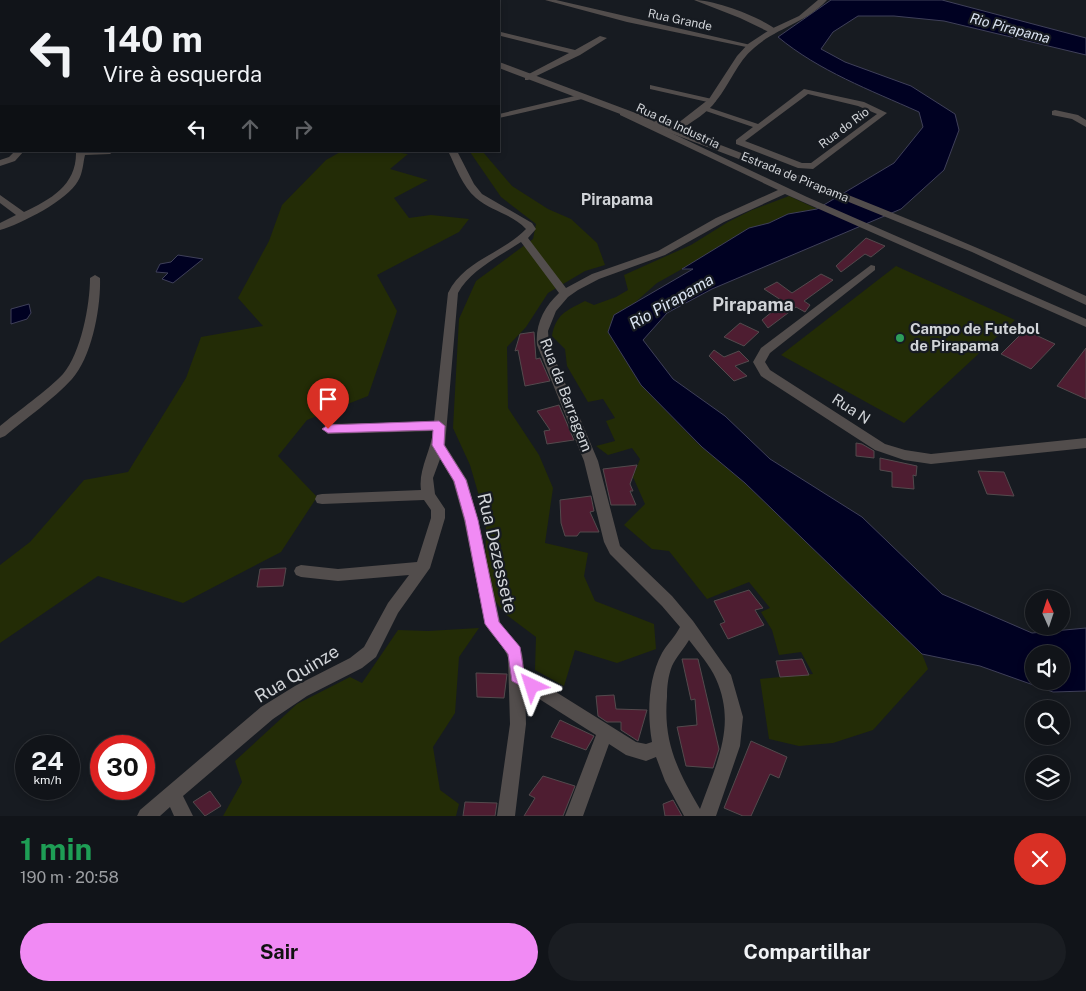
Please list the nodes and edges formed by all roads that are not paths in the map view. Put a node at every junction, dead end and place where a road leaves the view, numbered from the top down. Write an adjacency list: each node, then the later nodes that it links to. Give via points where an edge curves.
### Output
1 (548, 0): 7 (street, Rua Grande)
2 (697, 0): 4 (street, via 727,9)
3 (823, 0): 4 (street, via 802,18)
4 (774, 31): 7 (street)
5 (504, 34): 8 (street)
6 (603, 38): 8 (street)
7 (751, 46): 13 (street)
8 (577, 54): 10 (street)
9 (500, 65): 10 (street, Estrada de Pirapama)
10 (528, 78): 12 (street, Estrada de Pirapama)
11 (653, 87): 13 (street)
12 (579, 97): 16 (street); 19 (street, Estrada de Pirapama)
13 (712, 101): 14 (street)
14 (704, 109): 18 (street); 19 (street)
15 (1056, 113): 17 (street, via 1075,117)
16 (500, 116)
17 (1086, 124)
18 (760, 127): 18 (street, Rua do Rio, via 739,142 805,167 820,162 883,113 810,90)
19 (671, 133): 24 (street, Estrada de Pirapama); 25 (street, Rua da Industria)
20 (19, 152): 23 (street, via 12,159)
21 (80, 152): 27 (street, via 74,179 68,189)
22 (453, 152): 29 (street, via 477,194 529,225 530,231)
23 (0, 163)
24 (806, 181): 33 (street, Estrada de Pirapama, via 976,250)
25 (786, 190): 32 (street, Rua da Barragem, via 720,220 661,253 595,278); 34 (street, Rua da Industria)
26 (0, 198): 27 (street)
27 (22, 215): 28 (street)
28 (0, 227)
29 (522, 237): 32 (street); 35 (street, via 477,266 455,287)
30 (871, 268): 38 (street, Rua N, via 762,353 759,362 765,372 880,447 904,455 931,459)
31 (95, 278): 37 (street, via 93,314 68,376)
32 (565, 294): 44 (street, Rua da Barragem, via 545,321 542,339 591,461 611,542 624,561 667,601)
33 (1086, 301)
34 (1086, 323)
35 (439, 426): 36 (street); 39 (street)
36 (328, 429)
37 (0, 433)
38 (1086, 443)
39 (438, 445): 40 (street, via 426,473); 45 (street, Rua Dezessete, via 460,480 491,619 494,629 515,652)
40 (428, 495): 41 (street); 42 (street, via 438,509 438,518)
41 (322, 499)
42 (423, 568): 43 (street, via 338,575); 48 (street, Rua Quinze, via 392,608 370,652 267,713)
43 (301, 571)
44 (688, 626): 47 (street, via 685,636 664,666 658,697); 54 (street, Rua da Barragem, via 723,675 735,717 730,746)
45 (517, 676): 46 (street); 51 (street, Rua Dezessete, via 518,724)
46 (605, 733): 47 (street, via 632,750 646,753); 52 (street)
47 (660, 747): 53 (street, via 668,770)
48 (172, 795): 49 (street, Rua Quinze); 50 (street)
49 (146, 816)
50 (184, 816)
51 (506, 816)
52 (574, 816)
53 (694, 816)
54 (707, 816)

